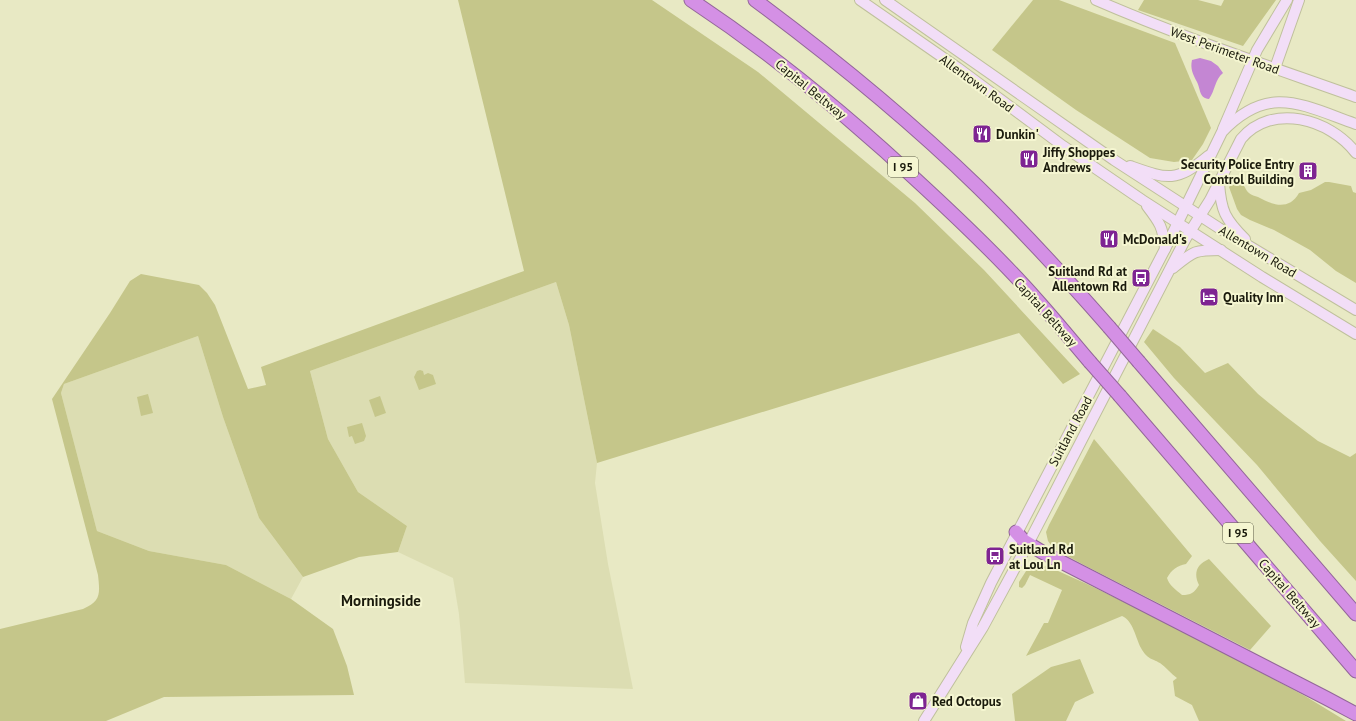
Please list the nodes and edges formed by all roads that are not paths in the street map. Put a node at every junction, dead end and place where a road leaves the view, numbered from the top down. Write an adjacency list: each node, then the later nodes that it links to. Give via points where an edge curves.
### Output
1 (691, 0): 34 (highway, Capital Beltway / I 95, bridge, via 759,48 856,124 995,255 1036,299)
2 (755, 0): 32 (highway, I 95, bridge, via 883,100 1021,230 1109,327)
3 (860, 0): 10 (main road, Allentown Road)
4 (885, 0): 8 (main road, Allentown Road)
5 (1096, 0): 9 (main road, West Perimeter Road)
6 (1287, 0): 9 (main road, Suitland Road)
7 (1299, 0): 11 (main road)
8 (966, 56): 10 (main road); 17 (main road, Allentown Road)
9 (1252, 61): 11 (main road, West Perimeter Road); 14 (main road, Suitland Road)
10 (958, 68): 19 (main road, Allentown Road, via 1063,146)
11 (1275, 68): 12 (main road, West Perimeter Road)
12 (1356, 97)
13 (1356, 124): 14 (main road, via 1296,103 1281,102 1249,110)
14 (1222, 132): 15 (main road, Suitland Road)
15 (1212, 152): 17 (main road, via 1188,171 1171,176 1152,173); 20 (main road, Suitland Road)
16 (1356, 153): 18 (main road, Suitland Road, via 1343,139 1326,128 1295,118 1276,118 1257,125 1241,139)
17 (1114, 160): 20 (main road, Allentown Road)
18 (1219, 181): 21 (main road, Suitland Road); 26 (main road, via 1225,216)
19 (1142, 200): 22 (main road, Allentown Road); 24 (main road, via 1160,224)
20 (1185, 206): 21 (main road, Allentown Road); 22 (main road, Suitland Road)
21 (1200, 216): 23 (main road, Suitland Road); 26 (main road, Allentown Road)
22 (1178, 222): 23 (main road, Allentown Road); 24 (main road, Suitland Road)
23 (1191, 231): 25 (main road, Allentown Road); 27 (main road, Suitland Road)
24 (1165, 249): 30 (main road, Suitland Road)
25 (1221, 250): 27 (main road, via 1196,251); 29 (main road, Allentown Road)
26 (1256, 250): 28 (main road, Allentown Road)
27 (1170, 270): 31 (main road, Suitland Road)
28 (1356, 310)
29 (1356, 334)
30 (1016, 532): 31 (highway); 33 (main road, Suitland Road, via 990,583 973,623)
31 (1028, 544): 33 (main road, Suitland Road, via 983,627); 35 (highway)
32 (1356, 614)
33 (962, 659): 36 (main road, Suitland Road)
34 (1356, 670)
35 (1356, 714)
36 (924, 721)

